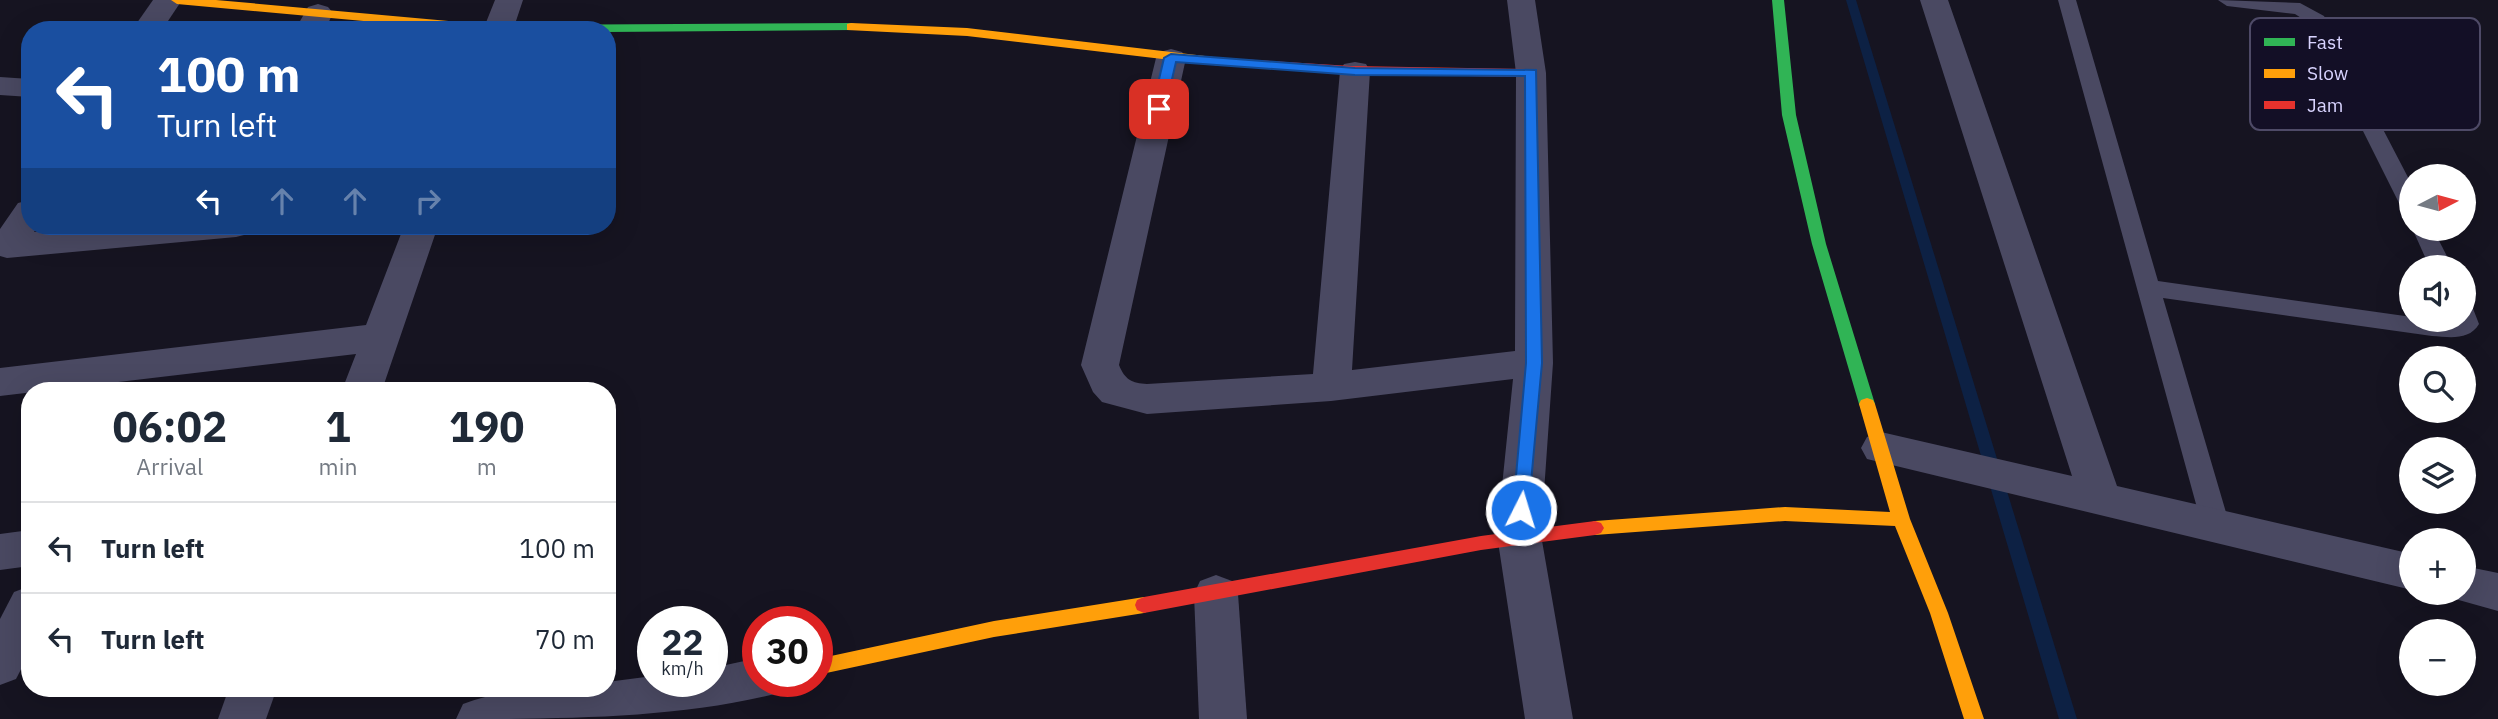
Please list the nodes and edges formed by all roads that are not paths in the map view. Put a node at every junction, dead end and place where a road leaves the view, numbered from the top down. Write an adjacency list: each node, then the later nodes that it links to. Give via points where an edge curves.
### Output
1 (168, 0): 10 (street)
2 (177, 0): 11 (street)
3 (509, 0): 12 (street)
4 (1521, 0): 16 (street)
5 (1778, 0): 33 (street, via 1789,115 1804,182)
6 (1934, 0): 34 (street)
7 (2067, 0): 25 (lane)
8 (2227, 0): 9 (lane, via 2300,9)
9 (2314, 18)
10 (154, 21)
11 (314, 21)
12 (501, 21)
13 (616, 28): 14 (street, via 898,27 977,32)
14 (1171, 58): 15 (street); 32 (street, via 1100,365 1105,383 1121,396 1147,399)
15 (1355, 71): 16 (street); 32 (street)
16 (1531, 73): 28 (street)
17 (0, 86): 18 (street)
18 (21, 87)
19 (2373, 130): 20 (lane)
20 (2399, 181)
21 (21, 223): 24 (street)
22 (131, 235): 24 (street)
23 (418, 235): 27 (street)
24 (4, 247)
25 (2148, 288): 26 (lane); 36 (lane)
26 (2399, 323)
27 (382, 337): 29 (street); 31 (street)
28 (1534, 363): 32 (street); 37 (street)
29 (141, 378): 30 (street)
30 (0, 382)
31 (365, 382)
32 (1331, 387)
33 (1881, 448): 34 (street); 35 (street)
34 (2100, 499): 36 (street)
35 (1901, 519): 37 (street, via 1785,514); 54 (street)
36 (2216, 526): 40 (street)
37 (1519, 535): 43 (street); 53 (street)
38 (21, 549): 39 (street)
39 (0, 552)
40 (2399, 569)
41 (2476, 587): 42 (street)
42 (2498, 592)
43 (1216, 594): 45 (street, via 994,629); 52 (street)
44 (21, 623): 46 (street)
45 (833, 664)
46 (0, 665)
47 (742, 682): 49 (street)
48 (250, 697): 50 (street)
49 (543, 715): 51 (street)
50 (242, 719)
51 (480, 719)
52 (1223, 719)
53 (1549, 719)
54 (1974, 719)

